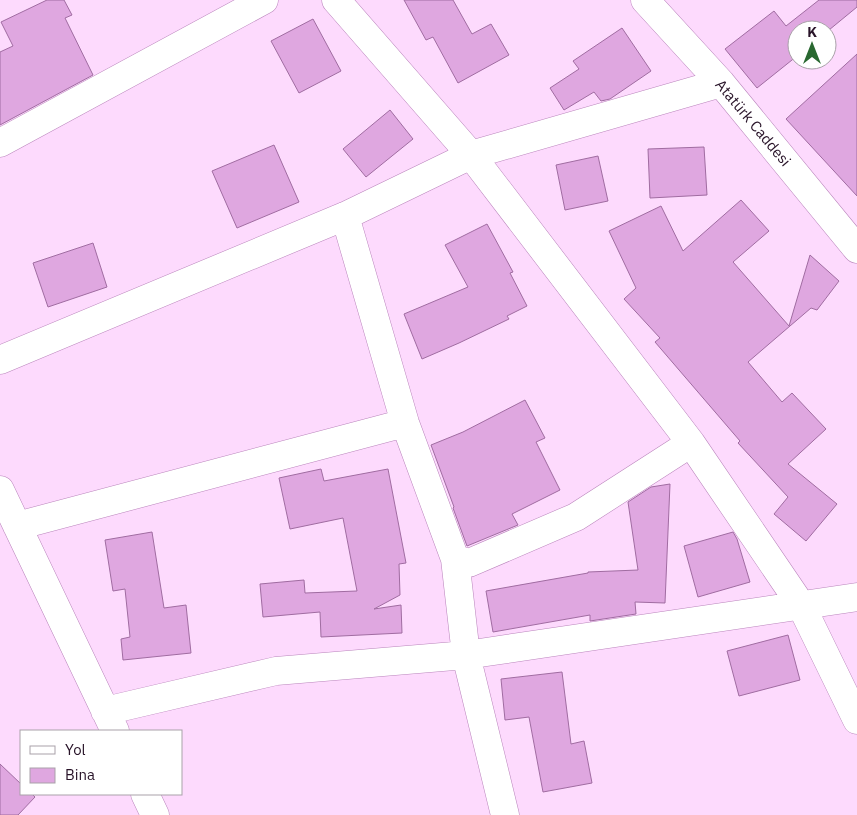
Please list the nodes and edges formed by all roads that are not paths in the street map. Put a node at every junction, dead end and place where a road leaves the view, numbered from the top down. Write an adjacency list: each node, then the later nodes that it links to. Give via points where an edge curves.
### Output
1 (264, 0): 5 (street)
2 (336, 0): 6 (street)
3 (646, 0): 4 (street, Atatürk Caddesi)
4 (721, 83): 6 (street); 8 (street, Atatürk Caddesi)
5 (0, 143)
6 (471, 155): 7 (street); 11 (street)
7 (345, 216): 9 (street); 10 (street)
8 (857, 249)
9 (0, 360)
10 (405, 422): 13 (street); 14 (street)
11 (691, 443): 14 (street, via 576,517 469,563); 16 (street)
12 (0, 490): 13 (street)
13 (17, 526): 19 (street)
14 (455, 559): 17 (street)
15 (857, 597): 16 (street)
16 (801, 605): 17 (street); 18 (street)
17 (466, 655): 19 (street, via 276,671); 22 (street)
18 (857, 720)
19 (110, 721)
20 (145, 795): 21 (street)
21 (155, 815)
22 (505, 815)

